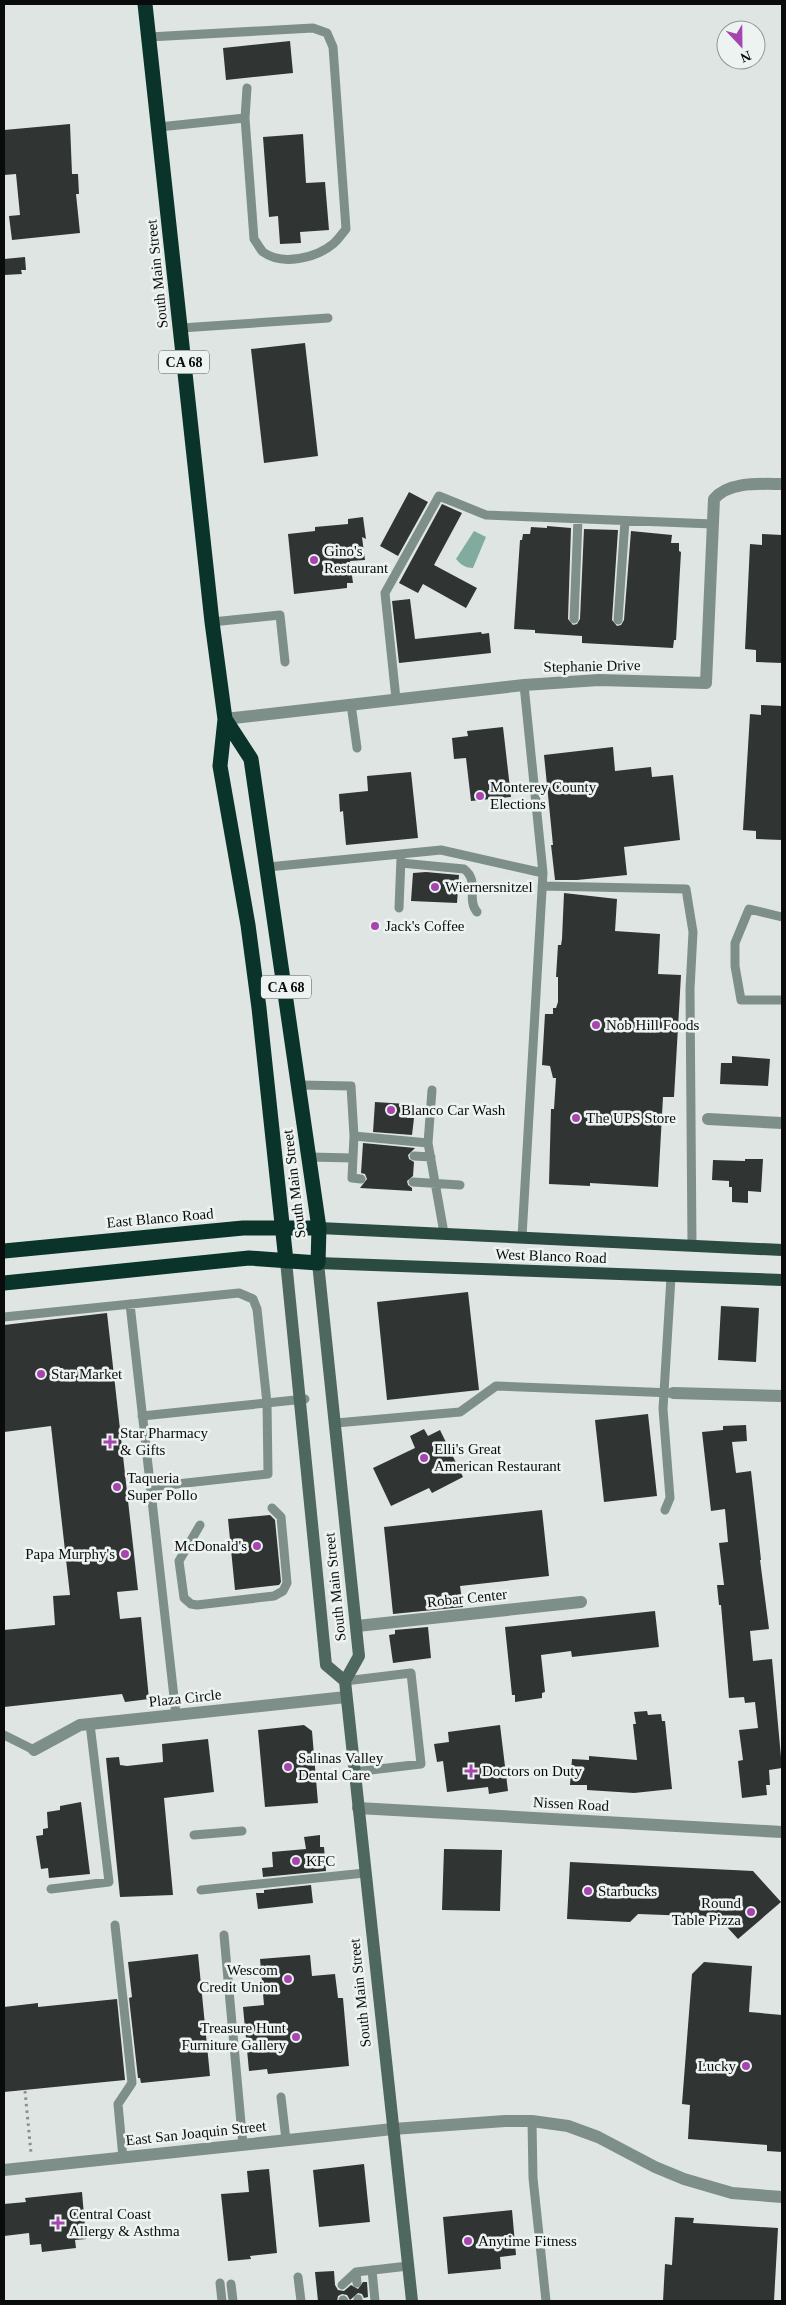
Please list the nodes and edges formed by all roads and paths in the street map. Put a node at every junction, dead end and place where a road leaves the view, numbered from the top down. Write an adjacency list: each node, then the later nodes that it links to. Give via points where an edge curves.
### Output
1 (145, 4): 2 (highway, South Main Street / CA 68)
2 (149, 38): 4 (lane, via 313,28 328,33 333,47 346,229 333,244 315,254 286,259 262,251 254,239); 5 (highway, South Main Street / CA 68)
3 (247, 88): 4 (lane)
4 (245, 118): 5 (lane)
5 (158, 127): 7 (highway, South Main Street / CA 68)
6 (328, 318): 7 (lane)
7 (181, 328): 14 (highway, South Main Street / CA 68)
8 (782, 484): 11 (street, Stephanie Drive, via 741,486 719,494 714,499)
9 (578, 519): 10 (lane); 12 (lane); 17 (lane, via 486,515 440,496 385,593)
10 (625, 521): 11 (lane); 13 (lane)
11 (713, 524): 16 (street, Stephanie Drive, via 706,683 599,680)
12 (574, 619)
13 (618, 620)
14 (212, 622): 15 (lane, via 280,615); 19 (highway, South Main Street / CA 68)
15 (285, 662)
16 (524, 685): 17 (street, Stephanie Drive); 24 (lane)
17 (396, 699): 18 (street, Stephanie Drive)
18 (352, 704): 19 (street, Stephanie Drive); 20 (lane)
19 (225, 719): 23 (highway, South Main Street / CA 68, via 252,759); 44 (highway, South Main Street, via 220,766 248,925)
20 (357, 748)
21 (402, 853): 22 (lane); 23 (lane); 24 (lane, via 440,850)
22 (401, 863): 26 (lane); 27 (lane, via 464,869 472,879 472,905)
23 (268, 867): 30 (highway, South Main Street / CA 68)
24 (543, 873): 25 (lane)
25 (542, 886): 47 (lane); 48 (lane, via 686,889 693,932 690,989)
26 (399, 908)
27 (477, 912)
28 (782, 917): 29 (lane, via 749,909 735,943 734,966 742,1000)
29 (782, 1000)
30 (299, 1085): 34 (lane, via 352,1086); 38 (highway, South Main Street / CA 68)
31 (432, 1090): 35 (lane)
32 (708, 1119): 33 (street)
33 (782, 1123)
34 (354, 1136): 35 (lane); 36 (lane)
35 (428, 1143): 39 (lane)
36 (356, 1154): 38 (lane); 40 (lane, via 352,1178)
37 (414, 1156): 39 (lane)
38 (309, 1157): 45 (highway, South Main Street / CA 68)
39 (430, 1157): 42 (lane)
40 (361, 1179)
41 (413, 1182): 42 (lane)
42 (436, 1183): 43 (lane); 46 (lane)
43 (460, 1185)
44 (283, 1228): 45 (highway, East Blanco Road); 50 (highway, East Blanco Road, via 234,1228); 51 (highway, South Main Street)
45 (319, 1228): 46 (main road, West Blanco Road); 52 (highway, South Main Street / CA 68)
46 (444, 1233): 47 (main road, West Blanco Road)
47 (522, 1237): 48 (main road, West Blanco Road)
48 (692, 1244): 49 (main road, West Blanco Road)
49 (782, 1250)
50 (4, 1251)
51 (286, 1261): 52 (highway); 55 (highway, via 249,1258); 60 (main road, South Main Street)
52 (318, 1264): 53 (main road, West Blanco Road); 63 (main road, South Main Street / CA 68)
53 (671, 1277): 54 (main road, West Blanco Road); 58 (lane)
54 (782, 1280)
55 (4, 1282)
56 (130, 1304): 57 (lane); 61 (lane, via 239,1293 250,1296 257,1309); 62 (lane)
57 (4, 1317)
58 (668, 1392): 59 (street); 63 (lane, via 496,1386 460,1412); 66 (lane, via 662,1409 670,1498)
59 (782, 1396)
60 (302, 1399): 61 (lane); 70 (main road, South Main Street, via 326,1665)
61 (267, 1403): 62 (lane); 64 (lane, via 268,1474)
62 (142, 1416): 64 (lane)
63 (336, 1424): 69 (main road, South Main Street / CA 68)
64 (150, 1487): 72 (lane)
65 (272, 1508): 67 (lane, via 281,1517 288,1583 284,1591 274,1596 197,1605 187,1601 183,1594 179,1561)
66 (665, 1510)
67 (200, 1525)
68 (581, 1602): 69 (street, Robar Center)
69 (357, 1626): 70 (main road, South Main Street / CA 68, via 360,1656)
70 (345, 1680): 71 (main road, South Main Street); 76 (lane, via 411,1673 421,1764)
71 (346, 1697): 72 (street, Plaza Circle); 76 (main road, South Main Street)
72 (176, 1715): 73 (street, Plaza Circle)
73 (90, 1724): 75 (street, Plaza Circle); 82 (lane, via 109,1882)
74 (4, 1735): 75 (lane)
75 (34, 1750)
76 (354, 1772): 77 (main road, South Main Street)
77 (358, 1808): 79 (street, Nissen Road); 81 (main road, South Main Street)
78 (242, 1831): 80 (lane)
79 (782, 1832)
80 (194, 1835)
81 (365, 1873): 83 (lane); 89 (main road, South Main Street)
82 (51, 1888)
83 (201, 1890)
84 (115, 1925): 92 (lane, via 132,2083 118,2104)
85 (224, 1935): 91 (lane)
86 (25, 2092): 93 (path)
87 (281, 2097): 90 (lane)
88 (532, 2121): 89 (street, East San Joaquin Street); 95 (street, East San Joaquin Street, via 568,2126 598,2137 684,2179 732,2192); 109 (lane, via 533,2178)
89 (393, 2129): 90 (street, East San Joaquin Street); 96 (main road, South Main Street)
90 (286, 2140): 91 (street, East San Joaquin Street)
91 (243, 2145): 92 (street, East San Joaquin Street)
92 (124, 2158): 93 (street, East San Joaquin Street)
93 (32, 2167): 94 (street, East San Joaquin Street)
94 (4, 2170)
95 (782, 2197)
96 (408, 2266): 97 (lane); 108 (main road, South Main Street)
97 (372, 2270): 98 (lane); 107 (lane)
98 (356, 2272): 101 (lane); 103 (lane)
99 (298, 2277): 106 (lane)
100 (220, 2283): 104 (lane)
101 (357, 2283)
102 (231, 2284): 105 (lane)
103 (342, 2285)
104 (222, 2301)
105 (233, 2301)
106 (301, 2301)
107 (375, 2301)
108 (412, 2301)
109 (546, 2301)

